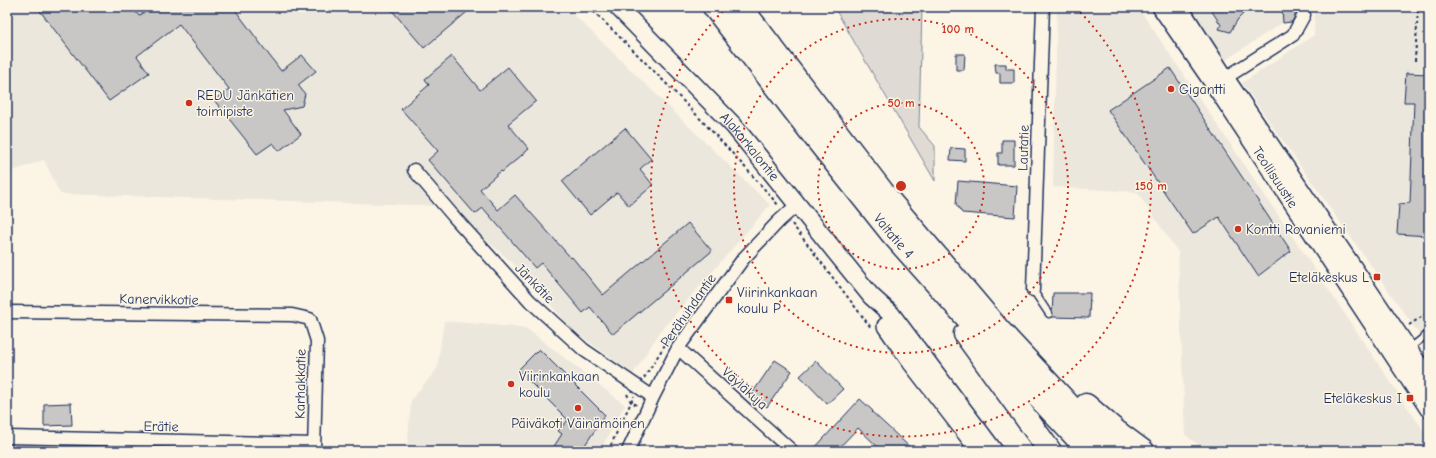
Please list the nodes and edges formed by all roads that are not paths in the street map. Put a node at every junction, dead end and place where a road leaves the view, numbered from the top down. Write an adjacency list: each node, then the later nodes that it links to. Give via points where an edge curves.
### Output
1 (618, 7): 10 (street, Alakorkalontie, via 734,126)
2 (714, 7): 11 (highway, Valtatie 4)
3 (741, 7): 17 (highway, Valtatie 4, via 889,200)
4 (1043, 7): 12 (street, Lautatie)
5 (1161, 7): 8 (street, Teollisuustie)
6 (1180, 7): 8 (street, Teollisuustie)
7 (1304, 15): 8 (street, via 1293,35)
8 (1220, 81): 20 (street, Teollisuustie)
9 (414, 170): 22 (street, Jänkätie, via 530,301 584,350)
10 (798, 204): 13 (street, Alakorkalontie); 19 (street, Perähuhdantie, via 743,259)
11 (892, 234): 30 (highway); 31 (highway, Valtatie 4)
12 (1033, 290): 15 (lane)
13 (871, 296): 28 (street, Alakorkalontie, via 881,319); 29 (street, Alakorkalontie, via 891,314)
14 (7, 312): 16 (street, Kanervikkotie, via 292,315)
15 (1049, 314)
16 (310, 320): 25 (street, Karhakkatie, via 317,341)
17 (1000, 330): 32 (highway, Valtatie 4); 33 (highway)
18 (1429, 333): 20 (lane)
19 (678, 348): 22 (street, Perähuhdantie); 27 (street, Väyläkuja)
20 (1402, 354): 21 (street, Teollisuustie); 23 (street, Teollisuustie)
21 (1429, 380)
22 (653, 397): 26 (street, Perähuhdantie)
23 (1429, 409)
24 (7, 437): 25 (street, Erätie)
25 (314, 447)
26 (628, 451)
27 (792, 451)
28 (979, 451)
29 (994, 451)
30 (1050, 451)
31 (1089, 451)
32 (1112, 451)
33 (1142, 451)

